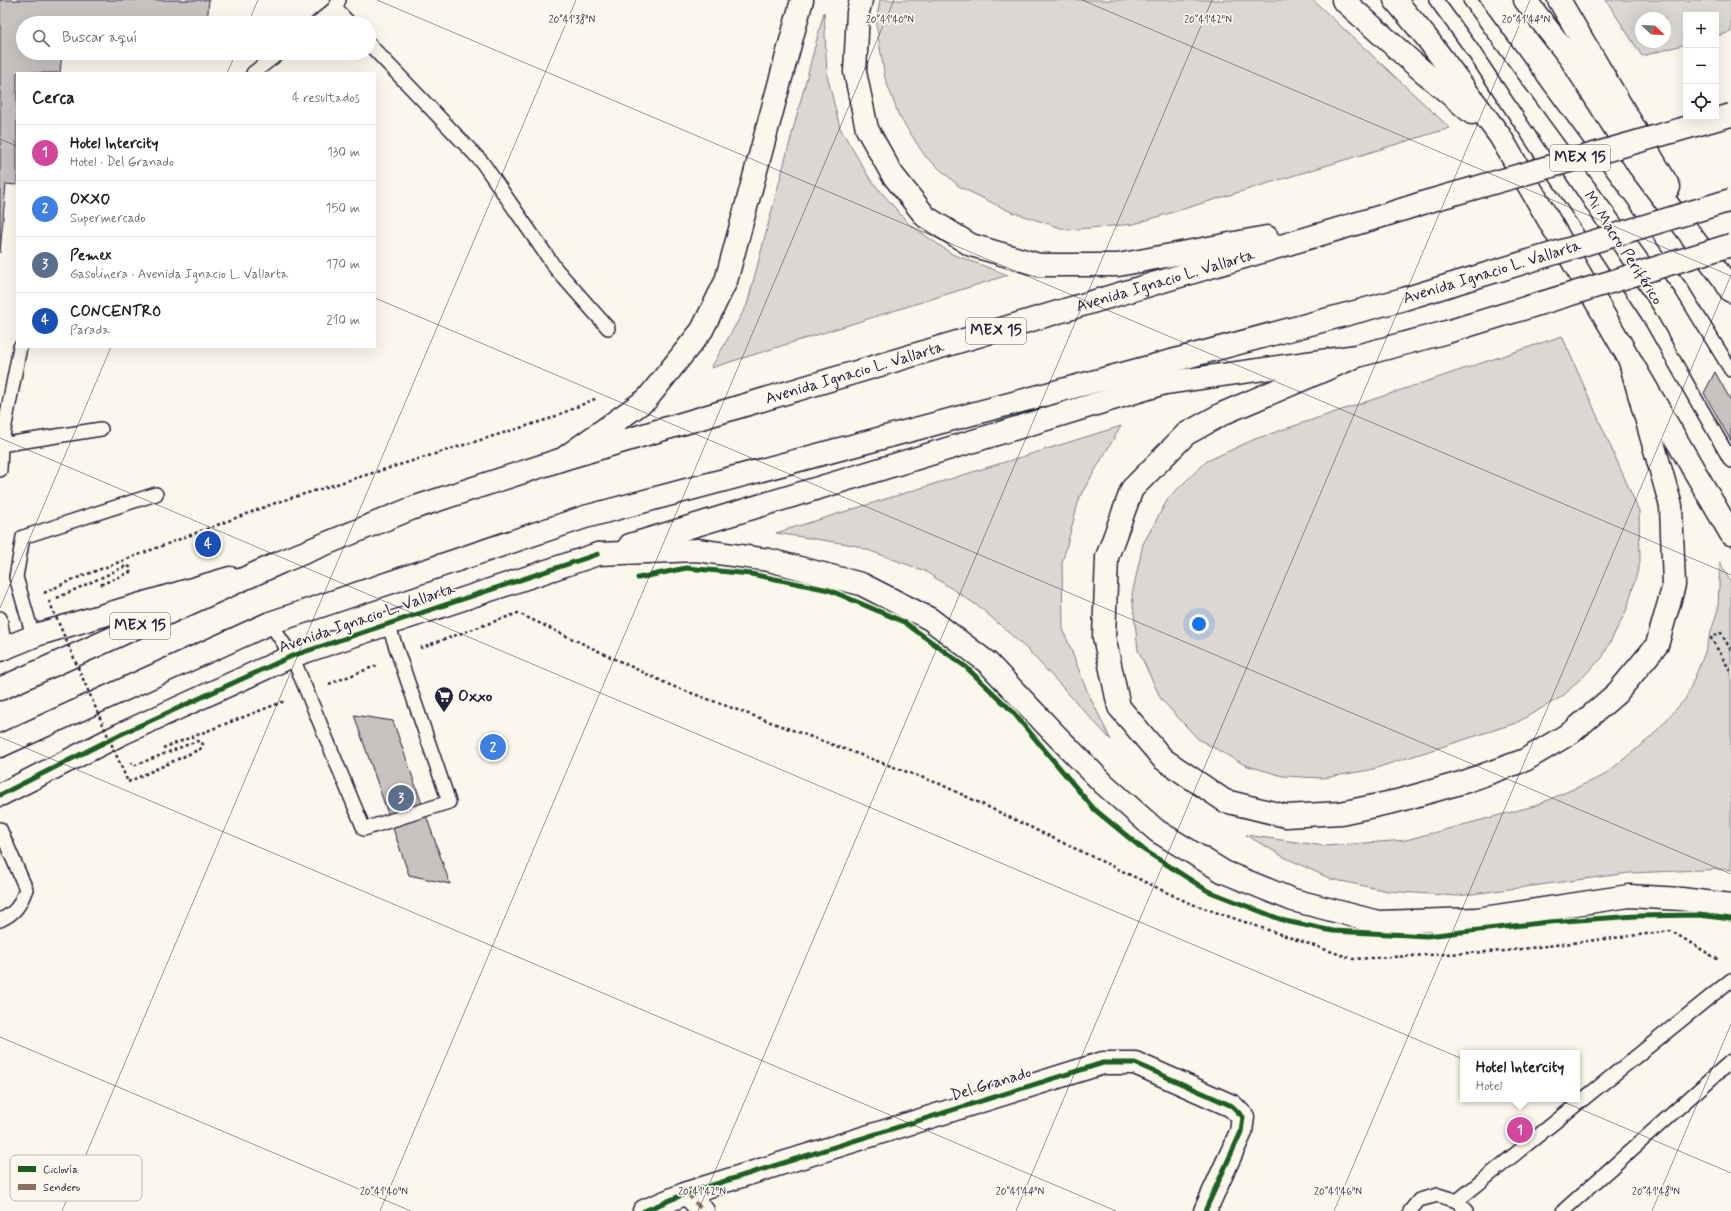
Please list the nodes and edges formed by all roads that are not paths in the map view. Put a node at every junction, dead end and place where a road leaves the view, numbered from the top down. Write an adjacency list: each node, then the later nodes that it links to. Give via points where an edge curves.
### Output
1 (802, 0): 28 (main road, via 726,282 702,330 647,398)
2 (861, 0): 18 (main road, via 855,72 867,129 892,174 926,217 971,245 1039,265 1118,265)
3 (1344, 0): 16 (main road, via 1412,62)
4 (1395, 0): 16 (main road, via 1426,36)
5 (1436, 0): 29 (lane, Mi Macro Periférico, via 1471,48 1648,315)
6 (1470, 0): 25 (lane, Mi Macro Periférico, via 1682,290)
7 (1525, 0): 20 (main road, via 1571,59 1639,166)
8 (1559, 0): 20 (main road)
9 (337, 4): 10 (lane); 11 (lane)
10 (324, 16)
11 (345, 16)
12 (376, 51): 21 (lane, via 482,162 556,269)
13 (270, 60): 14 (lane)
14 (254, 72)
15 (1731, 115): 18 (main road, Avenida Ignacio L. Vallarta / MEX 15, bridge)
16 (1500, 136): 24 (main road)
17 (1731, 200): 36 (main road, Avenida Ignacio L. Vallarta, bridge, via 1404,299 584,517)
18 (1382, 216): 28 (main road, Avenida Ignacio L. Vallarta / MEX 15)
19 (1731, 245): 23 (main road, bridge, via 1447,332)
20 (1729, 287)
21 (608, 328)
22 (20, 348): 27 (lane)
23 (1357, 356): 24 (main road, via 1224,413 1186,434 1132,489 1107,557 1104,638 1119,706 1163,759 1225,800 1286,816 1341,813 1397,801 1464,782 1525,760 1572,732 1617,693 1657,646 1674,585 1671,506); 33 (main road, via 1165,383)
24 (1629, 358): 32 (main road)
25 (1731, 370)
26 (101, 429): 27 (lane)
27 (1, 445): 30 (lane)
28 (563, 459): 34 (main road, Avenida Ignacio L. Vallarta / MEX 15, via 413,508)
29 (1731, 461)
30 (0, 470)
31 (156, 494): 38 (lane, via 23,537 16,577)
32 (1731, 534)
33 (598, 554): 37 (main road, Avenida Ignacio L. Vallarta); 45 (main road, via 697,550 769,560 861,584 930,619 988,663 1104,784 1157,831 1224,872 1293,900 1378,922 1477,918 1629,896)
34 (281, 562): 38 (main road); 41 (main road, Avenida Ignacio L. Vallarta / MEX 15)
35 (0, 618): 39 (lane)
36 (270, 623): 40 (lane); 42 (main road, Avenida Ignacio L. Vallarta)
37 (388, 624): 40 (main road, Avenida Ignacio L. Vallarta); 40 (lane, via 449,802 364,829)
38 (33, 636): 39 (main road)
39 (3, 650)
40 (292, 656): 43 (main road, Avenida Ignacio L. Vallarta, via 119,734)
41 (0, 689)
42 (0, 746)
43 (0, 795)
44 (0, 829): 46 (lane, via 26,889 21,902 11,915)
45 (1731, 905)
46 (0, 920)
47 (1731, 980): 50 (lane)
48 (1731, 1061): 55 (lane)
49 (687, 1192): 51 (main road, Del Granado); 52 (main road); 53 (main road, Del Granado, via 1103,1063 1135,1063 1232,1106 1243,1117 1241,1132)
50 (1461, 1206): 54 (lane, via 1438,1195 1419,1200)
51 (644, 1211)
52 (703, 1211)
53 (1204, 1211)
54 (1410, 1211)
55 (1563, 1211)

